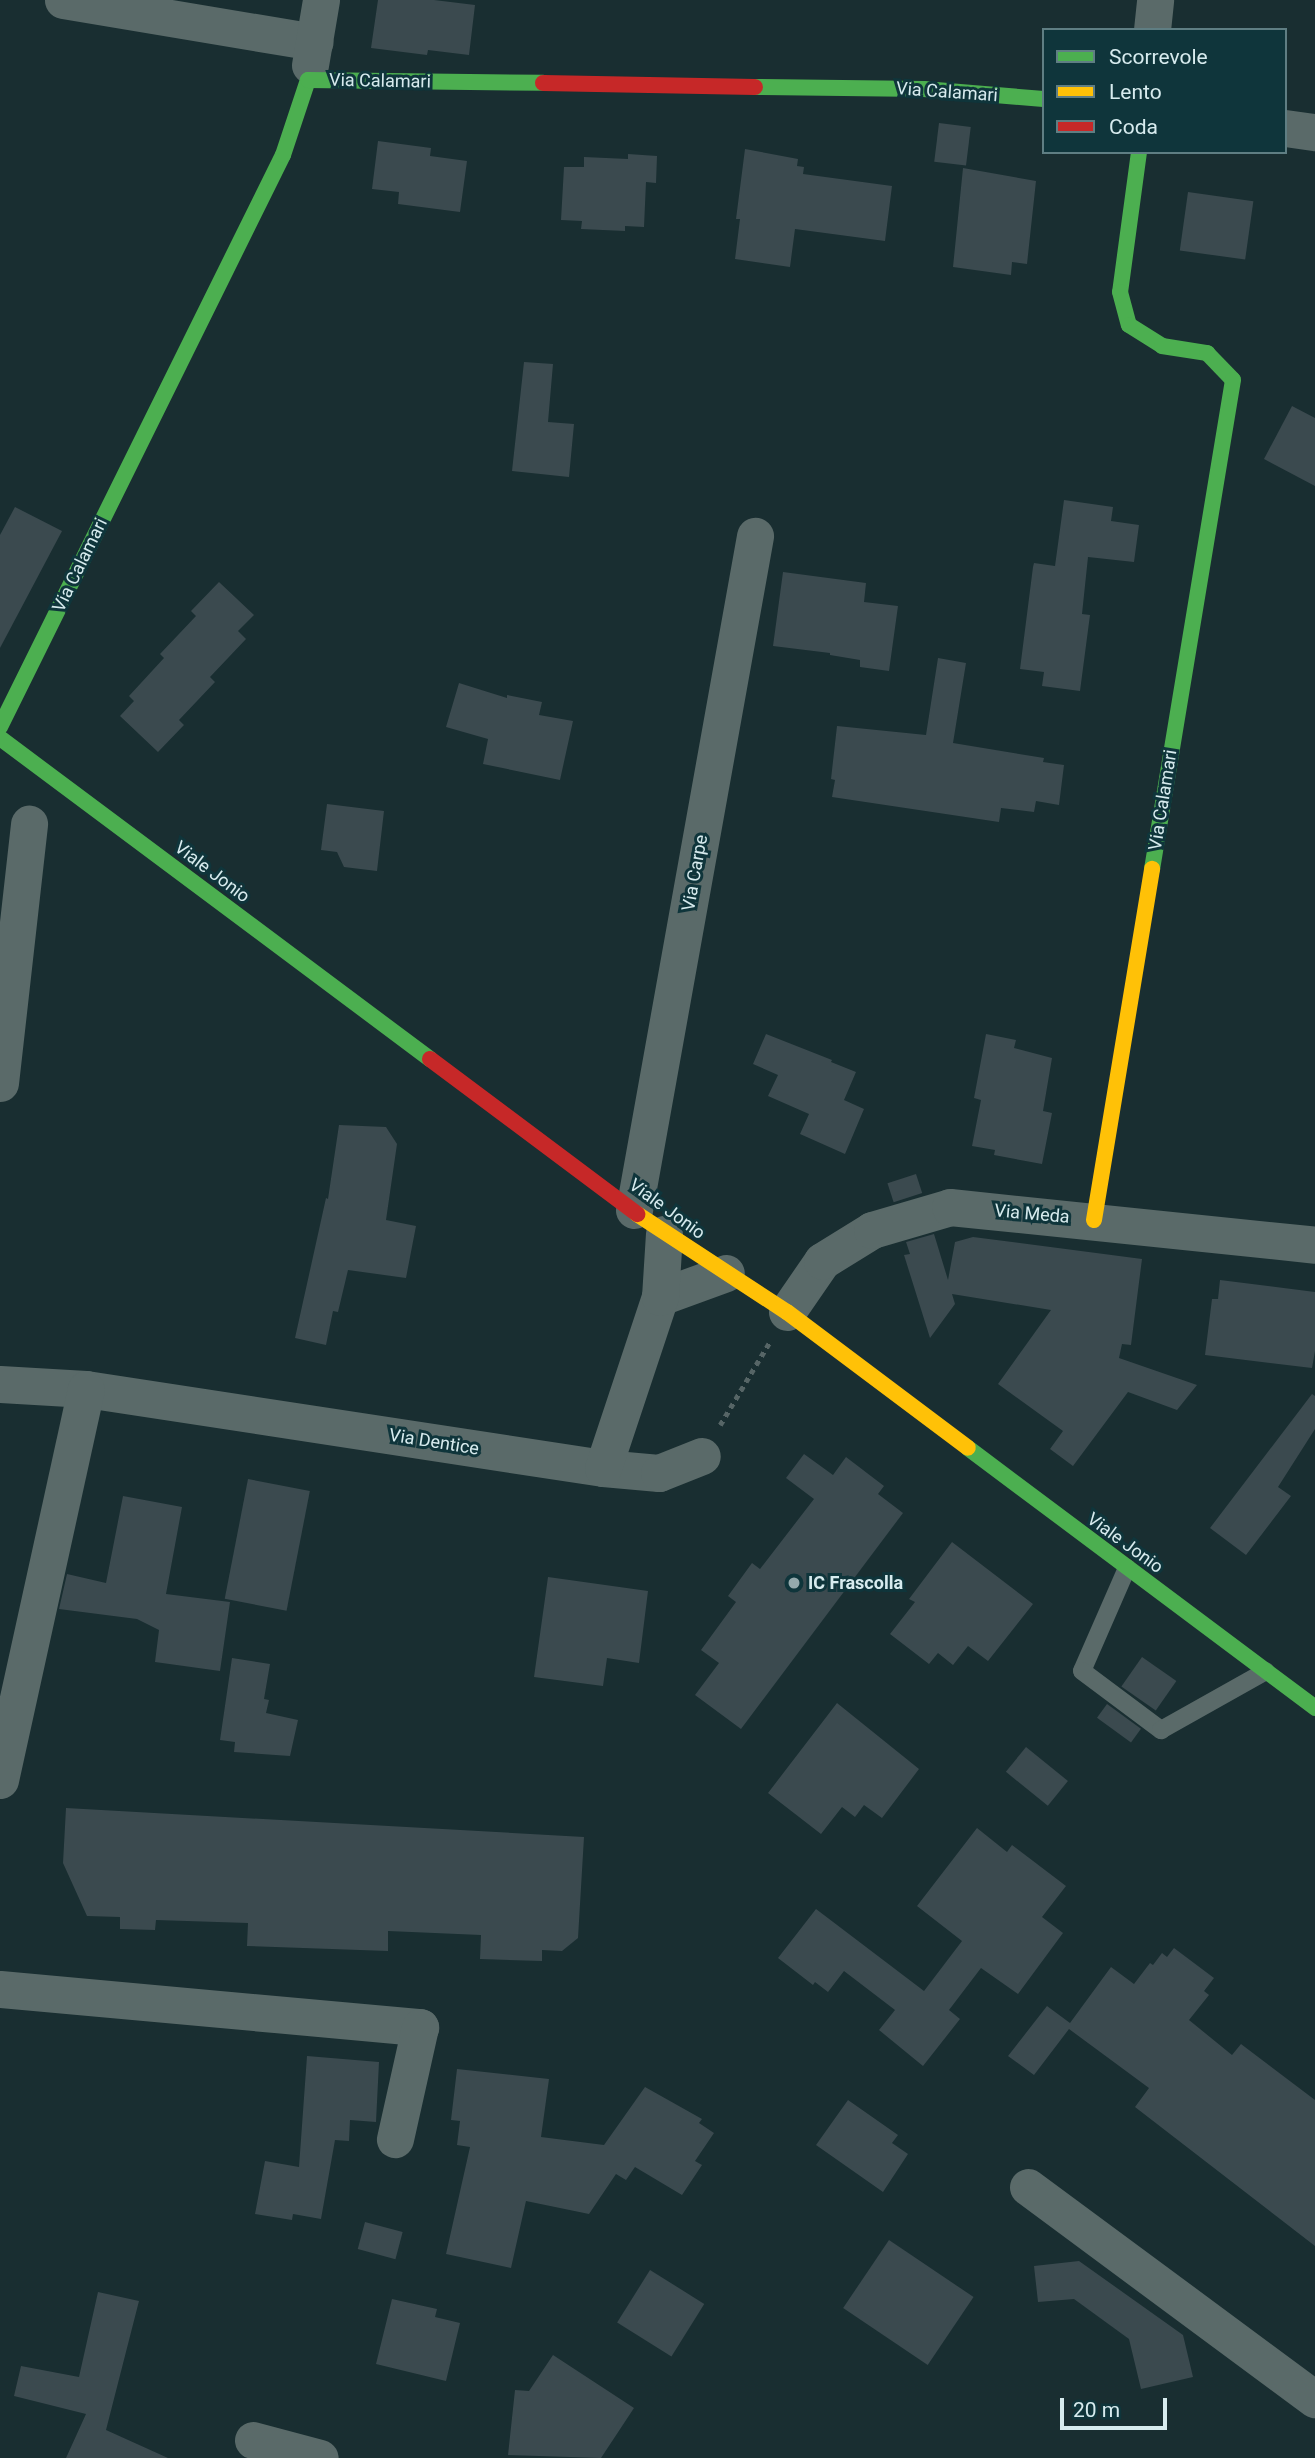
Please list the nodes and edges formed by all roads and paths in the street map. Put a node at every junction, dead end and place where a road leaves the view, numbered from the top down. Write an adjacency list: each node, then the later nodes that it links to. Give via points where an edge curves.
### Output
1 (63, 0): 5 (street)
2 (321, 0): 5 (street)
3 (1155, 0): 4 (street)
4 (1153, 28)
5 (315, 42): 6 (street)
6 (308, 80): 7 (street, Via Calamari, via 924,89); 12 (street, Via Calamari, via 283,155)
7 (1042, 100)
8 (1287, 128): 9 (street)
9 (1315, 132)
10 (1139, 154): 17 (street, Via Calamari, via 1120,292 1129,325 1161,346 1207,353 1233,380)
11 (755, 536): 16 (street, Via Carpe)
12 (0, 727)
13 (0, 738): 16 (street, Viale Jonio)
14 (29, 824): 15 (street)
15 (0, 1083)
16 (634, 1210): 18 (street, Viale Jonio)
17 (1094, 1220): 19 (street, Via Meda); 22 (street, Via Meda, via 950,1207 872,1230 822,1261)
18 (664, 1234): 20 (street, Viale Jonio); 21 (street)
19 (1315, 1245)
20 (726, 1273): 21 (street); 22 (street, Viale Jonio)
21 (660, 1297): 26 (street)
22 (787, 1312): 25 (path); 27 (street, Viale Jonio)
23 (0, 1384): 24 (street, Via Dentice)
24 (86, 1390): 26 (street, Via Dentice); 30 (street)
25 (702, 1456): 26 (street, Via Dentice, via 659,1473)
26 (603, 1468)
27 (1127, 1568): 28 (street, Viale Jonio); 28 (lane, via 1082,1671 1161,1730)
28 (1266, 1671): 29 (street, Viale Jonio)
29 (1315, 1708)
30 (0, 1780)
31 (0, 1989): 32 (street, via 420,2027)
32 (395, 2138)
33 (1028, 2187): 34 (street)
34 (1315, 2399)
35 (253, 2440): 36 (street)
36 (320, 2458)

